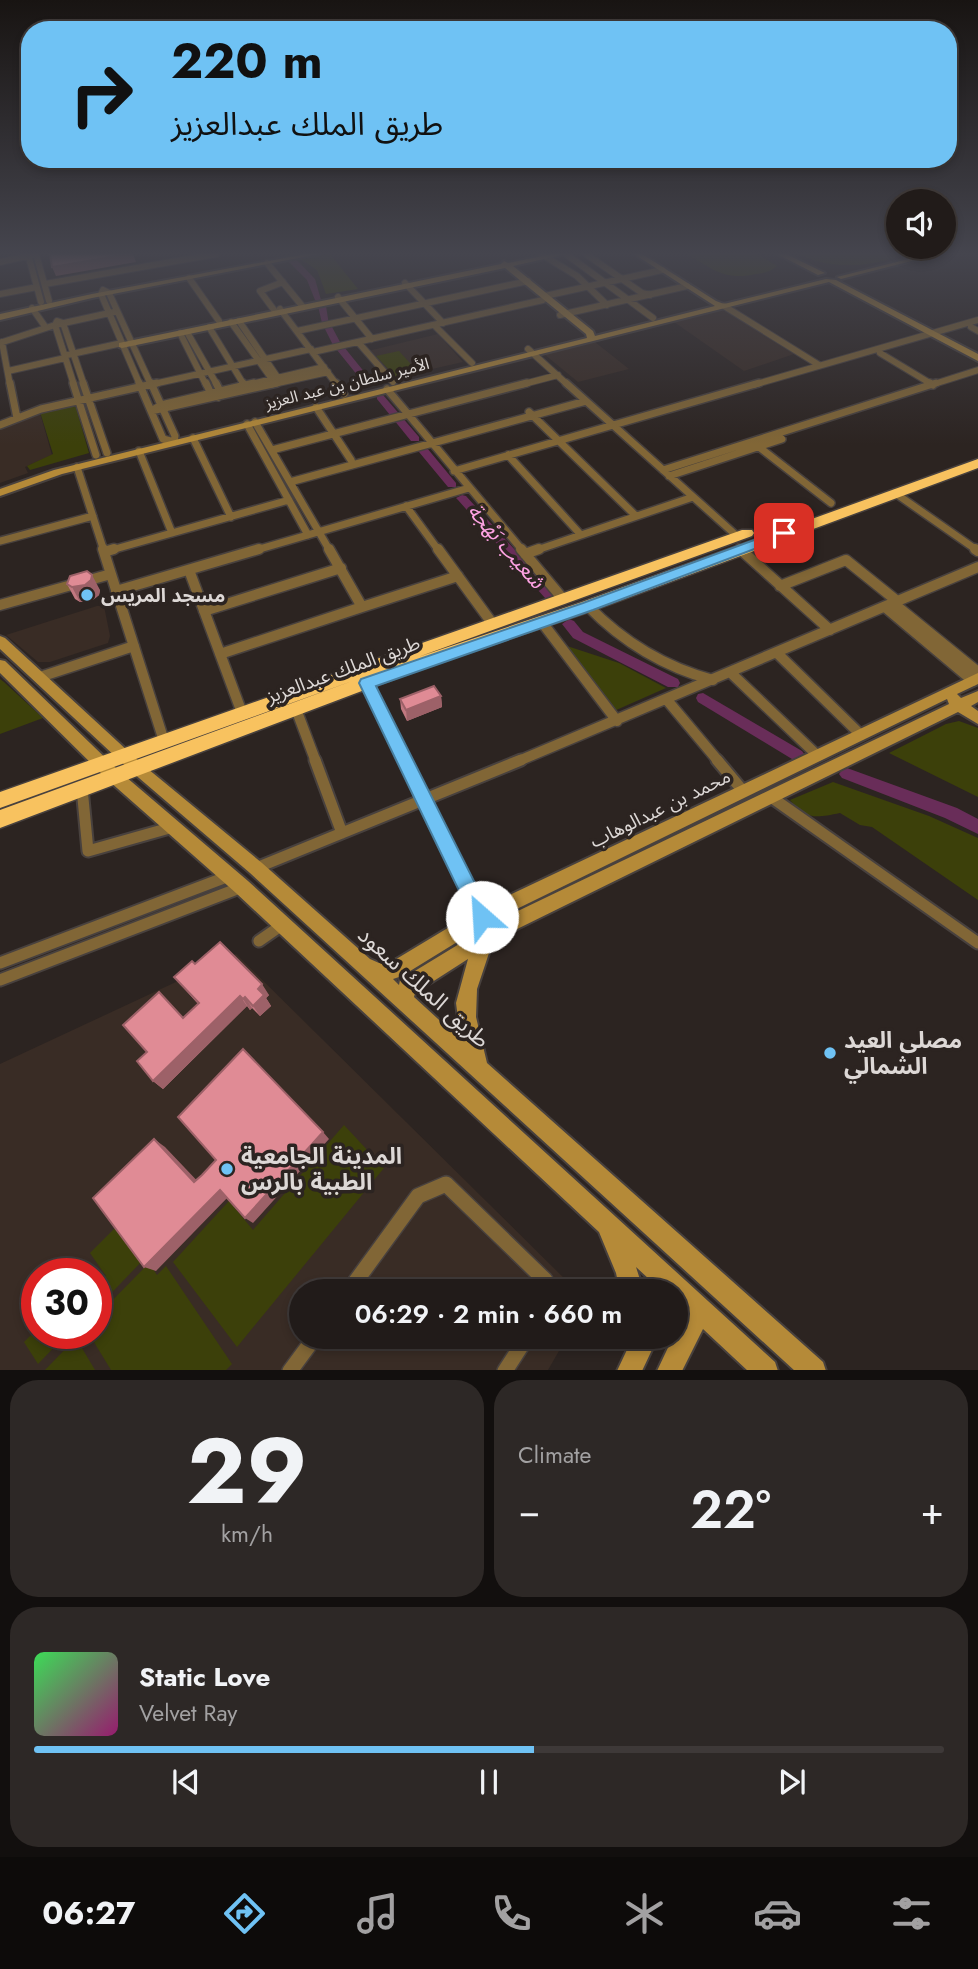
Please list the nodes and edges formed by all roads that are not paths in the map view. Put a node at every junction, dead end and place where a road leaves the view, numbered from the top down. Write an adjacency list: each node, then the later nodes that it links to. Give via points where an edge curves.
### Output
1 (39, 318): 21 (street)
2 (84, 318): 19 (street)
3 (112, 318): 31 (street)
4 (119, 318): 31 (street)
5 (217, 318): 17 (street)
6 (236, 318): 17 (street)
7 (250, 318): 18 (street)
8 (286, 318): 25 (street)
9 (355, 318): 25 (street); 29 (street)
10 (438, 318): 20 (street)
11 (463, 318): 20 (street)
12 (568, 318): 28 (street)
13 (653, 318): 28 (street, الأمير سلطان بن عبد العزيز)
14 (660, 318): 28 (street, الأمير سلطان بن عبد العزيز)
15 (743, 318): 42 (street)
16 (908, 318): 27 (street)
17 (219, 321): 31 (street)
18 (235, 322): 24 (street); 40 (street)
19 (58, 323): 21 (street); 30 (street); 36 (street); 38 (street)
20 (443, 323): 22 (street)
21 (44, 325): 30 (street)
22 (434, 325): 29 (street); 41 (street)
23 (977, 326): 27 (street)
24 (209, 327): 26 (street); 43 (street)
25 (297, 331): 33 (street)
26 (183, 332): 31 (street); 47 (street); 48 (street)
27 (938, 334): 35 (street); 37 (street); 39 (street); 42 (street)
28 (589, 336): 34 (street, الأمير سلطان بن عبد العزيز)
29 (372, 339): 32 (street)
30 (1, 341): 46 (street)
31 (126, 342): 36 (street); 53 (street); 56 (street)
32 (358, 342): 33 (street); 55 (street)
33 (312, 351): 40 (street); 44 (street)
34 (531, 351): 41 (street, الأمير سلطان بن عبد العزيز); 49 (street); 55 (street, الأمير سلطان بن عبد العزيز)
35 (978, 352)
36 (73, 353): 38 (street); 60 (street)
37 (880, 353): 52 (street); 70 (street)
38 (65, 357): 46 (street); 61 (street)
39 (978, 358)
40 (261, 360): 43 (street); 51 (street)
41 (472, 363): 55 (street, الأمير سلطان بن عبد العزيز)
42 (819, 365): 70 (street)
43 (233, 366): 47 (street); 54 (street)
44 (326, 370): 51 (street); 58 (street)
45 (978, 370): 52 (street)
46 (8, 371): 67 (street)
47 (209, 372): 48 (street); 57 (street)
48 (201, 374): 53 (street); 57 (street)
49 (558, 375): 59 (street); 66 (street)
50 (978, 377): 77 (street)
51 (275, 381): 54 (street); 57 (street)
52 (933, 384): 88 (street)
53 (151, 385): 56 (street); 63 (street)
54 (245, 386): 57 (street)
55 (390, 386): 58 (street, الأمير سلطان بن عبد العزيز); 62 (street, الأمير سلطان بن عبد العزيز); 66 (street)
56 (141, 387): 60 (street); 64 (street)
57 (216, 394): 63 (street)
58 (344, 394): 74 (street, الأمير سلطان بن عبد العزيز)
59 (584, 399): 65 (street); 70 (street)
60 (89, 400): 61 (street); 81 (street)
61 (79, 402): 67 (street); 82 (street)
62 (316, 407): 68 (street, الأمير سلطان بن عبد العزيز); 71 (street)
63 (162, 408): 64 (street); 74 (street)
64 (151, 411): 73 (street)
65 (531, 413): 75 (street); 76 (street)
66 (405, 416): 71 (street); 75 (street)
67 (17, 418): 69 (street)
68 (251, 423): 72 (street, الأمير سلطان بن عبد العزيز); 78 (street); 95 (street)
69 (0, 425)
70 (616, 428): 76 (street); 88 (street)
71 (334, 434): 78 (street); 84 (street)
72 (193, 438): 74 (street, الأمير سلطان بن عبد العزيز); 100 (street)
73 (163, 439): 74 (street, الأمير سلطان بن عبد العزيز); 81 (street, الأمير سلطان بن عبد العزيز)
74 (175, 439): 79 (street, الأمير سلطان بن عبد العزيز)
75 (429, 441): 84 (street); 87 (street); 89 (street)
76 (559, 441): 83 (street); 99 (street)
77 (759, 447): 88 (street); 96 (street)
78 (272, 450): 89 (street)
79 (139, 451): 86 (street, الأمير سلطان بن عبد العزيز); 102 (street)
80 (978, 452): 96 (highway, طريق الملك عبدالعزيز)
81 (107, 453): 82 (street, الأمير سلطان بن عبد العزيز)
82 (96, 455): 90 (street, الأمير سلطان بن عبد العزيز)
83 (508, 455): 87 (street); 104 (street)
84 (351, 460): 89 (street)
85 (978, 463): 93 (highway, طريق الملك عبدالعزيز)
86 (77, 467): 92 (street, الأمير سلطان بن عبد العزيز); 98 (street)
87 (454, 471): 91 (street)
88 (666, 473): 94 (street)
89 (289, 479): 101 (street)
90 (0, 486)
91 (468, 488): 97 (street); 109 (street)
92 (0, 493)
93 (895, 493): 106 (highway, طريق الملك عبدالعزيز); 107 (street)
94 (693, 497): 99 (street); 106 (street)
95 (289, 500): 100 (street); 103 (street)
96 (831, 503): 106 (highway, طريق الملك عبدالعزيز)
97 (407, 506): 101 (street); 114 (street)
98 (93, 516): 105 (street); 108 (street)
99 (636, 516): 104 (street)
100 (231, 517): 102 (street)
101 (319, 532): 103 (street); 111 (street)
102 (172, 533): 108 (street)
103 (308, 535): 112 (street)
104 (581, 535): 109 (street)
105 (0, 541)
106 (739, 543): 115 (street); 117 (highway, طريق الملك عبدالعزيز); 120 (highway, طريق الملك عبدالعزيز)
107 (978, 551)
108 (104, 552): 113 (street)
109 (525, 554): 117 (street)
110 (978, 567): 118 (street)
111 (341, 568): 121 (street); 122 (street)
112 (189, 570): 116 (street); 122 (street)
113 (111, 574): 116 (street); 119 (street)
114 (458, 576): 121 (street); 124 (street)
115 (780, 586): 118 (street, via 846,560); 125 (street)
116 (117, 591): 127 (street)
117 (563, 599): 124 (highway, طريق الملك عبدالعزيز)
118 (892, 604): 125 (street); 135 (street)
119 (0, 605)
120 (588, 606): 123 (highway, طريق الملك عبدالعزيز); 133 (street, via 625,639 688,674)
121 (362, 607): 129 (street)
122 (204, 611): 129 (street)
123 (541, 621): 134 (highway, طريق الملك عبدالعزيز); 140 (street)
124 (492, 624): 138 (highway, طريق الملك عبدالعزيز)
125 (830, 630): 128 (street)
126 (0, 641): 132 (street, طريق الملك سعود)
127 (134, 646): 132 (street); 142 (street)
128 (777, 653): 131 (street); 141 (street)
129 (220, 654): 138 (street)
130 (4, 672): 145 (street)
131 (731, 673): 133 (street); 143 (street)
132 (40, 677): 144 (street, طريق الملك سعود)
133 (713, 680): 136 (street)
134 (366, 683): 137 (highway, طريق الملك عبدالعزيز); 150 (street)
135 (971, 690): 139 (street); 141 (street, محمد بن عبدالوهاب); 148 (street, محمد بن عبدالوهاب)
136 (667, 700): 140 (street); 147 (street)
137 (296, 709): 144 (highway, طريق الملك عبدالعزيز); 153 (street)
138 (242, 713): 142 (highway, طريق الملك عبدالعزيز)
139 (978, 718)
140 (617, 721): 150 (street)
141 (861, 735): 143 (street, محمد بن عبدالوهاب)
142 (164, 741): 144 (highway, طريق الملك عبدالعزيز)
143 (818, 756): 147 (street, محمد بن عبدالوهاب)
144 (131, 762): 145 (highway, طريق الملك عبدالعزيز); 154 (street, طريق الملك سعود)
145 (108, 770): 146 (highway, طريق الملك عبدالعزيز); 149 (highway, طريق الملك عبدالعزيز); 152 (street)
146 (82, 788): 151 (highway, طريق الملك عبدالعزيز); 152 (street, via 88,851)
147 (743, 791): 156 (street, محمد بن عبدالوهاب)
148 (771, 797): 158 (street, محمد بن عبدالوهاب); 160 (street)
149 (0, 800)
150 (424, 800): 153 (street); 156 (street)
151 (0, 818)
152 (173, 827): 155 (street)
153 (342, 833): 154 (street)
154 (256, 869): 162 (street, طريق الملك سعود)
155 (236, 882): 157 (street); 161 (street); 163 (street)
156 (482, 917): 162 (street, محمد بن عبدالوهاب, via 396,970 378,972)
157 (282, 925): 159 (street); 166 (street)
158 (485, 939): 164 (street, محمد بن عبدالوهاب, via 407,987); 165 (street, via 464,1002 468,1036)
159 (259, 941)
160 (978, 943)
161 (0, 963)
162 (363, 966): 164 (street, طريق الملك سعود)
163 (0, 980)
164 (408, 1005): 165 (street, طريق الملك سعود)
165 (480, 1070): 179 (street, طريق الملك سعود)
166 (604, 1222): 169 (street); 170 (street)
167 (357, 1279): 168 (street, via 418,1196 446,1184)
168 (544, 1279)
169 (628, 1279)
170 (662, 1279)
171 (688, 1300): 172 (street)
172 (700, 1309): 177 (street); 178 (street)
173 (306, 1349): 175 (street)
174 (519, 1349): 176 (street)
175 (290, 1370)
176 (505, 1370)
177 (669, 1370)
178 (766, 1370)
179 (814, 1370)

